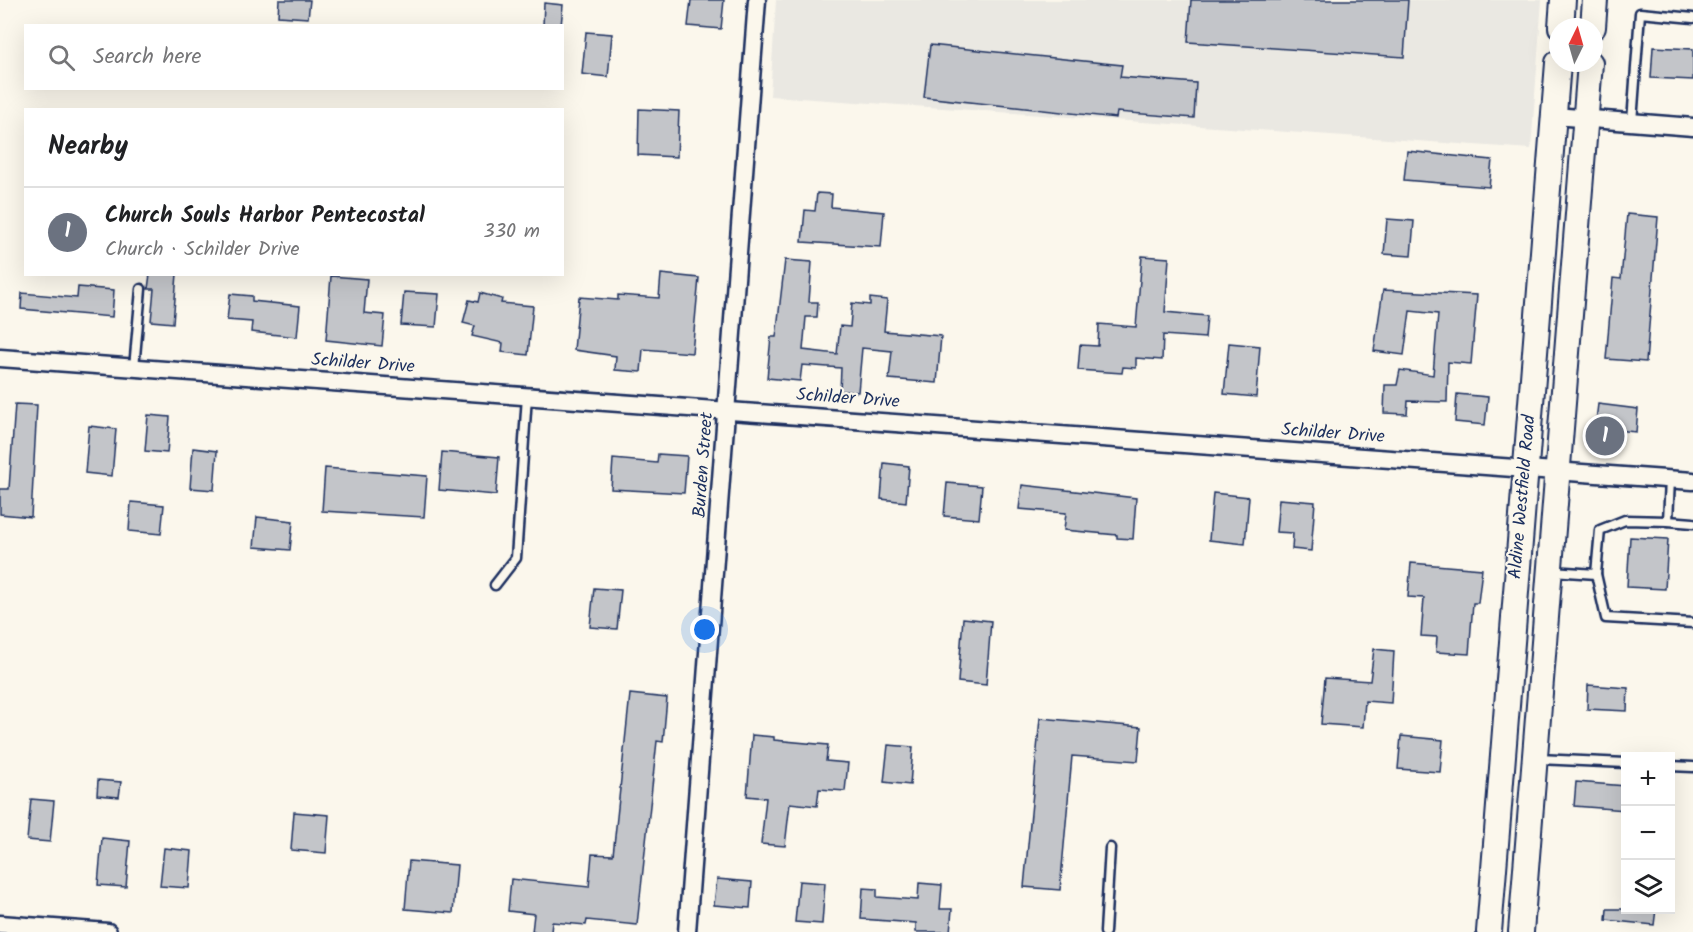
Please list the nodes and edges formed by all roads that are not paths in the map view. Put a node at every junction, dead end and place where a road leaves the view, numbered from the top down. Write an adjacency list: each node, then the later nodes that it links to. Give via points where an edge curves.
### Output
1 (757, 0): 17 (street, Burden Street)
2 (1563, 0): 4 (main road)
3 (1595, 0): 5 (main road)
4 (1562, 18)
5 (1594, 18)
6 (1693, 18): 11 (lane, via 1640,14)
7 (1557, 72): 9 (main road, Aldine Westfield Road)
8 (1589, 72): 10 (main road, Aldine Westfield Road)
9 (1554, 116): 10 (street); 18 (main road, Aldine Westfield Road)
10 (1586, 118): 11 (street); 19 (main road, Aldine Westfield Road)
11 (1632, 122): 12 (street)
12 (1693, 127)
13 (141, 289): 15 (lane)
14 (0, 358): 15 (street, Schilder Drive)
15 (134, 368): 16 (street, Schilder Drive)
16 (527, 395): 17 (street, Schilder Drive); 26 (lane, via 516,558)
17 (728, 410): 18 (street, Schilder Drive); 36 (street, Burden Street)
18 (1525, 468): 19 (street, Schilder Drive); 28 (main road, Aldine Westfield Road)
19 (1557, 470): 20 (street, Schilder Drive); 24 (main road, Aldine Westfield Road)
20 (1670, 479): 21 (street, Schilder Drive); 22 (lane)
21 (1693, 481)
22 (1668, 521): 23 (lane); 25 (lane, via 1625,520 1600,530)
23 (1693, 523)
24 (1549, 571): 25 (lane); 29 (main road, Aldine Westfield Road)
25 (1596, 574): 27 (lane, via 1606,618)
26 (495, 585)
27 (1693, 623)
28 (1503, 746): 29 (main road); 38 (main road, Aldine Westfield Road)
29 (1535, 754): 30 (lane); 39 (main road, Aldine Westfield Road)
30 (1621, 763)
31 (1675, 766): 32 (lane)
32 (1693, 767)
33 (1110, 848): 37 (lane)
34 (0, 924): 35 (street)
35 (108, 932)
36 (687, 932)
37 (1105, 932)
38 (1489, 932)
39 (1521, 932)

